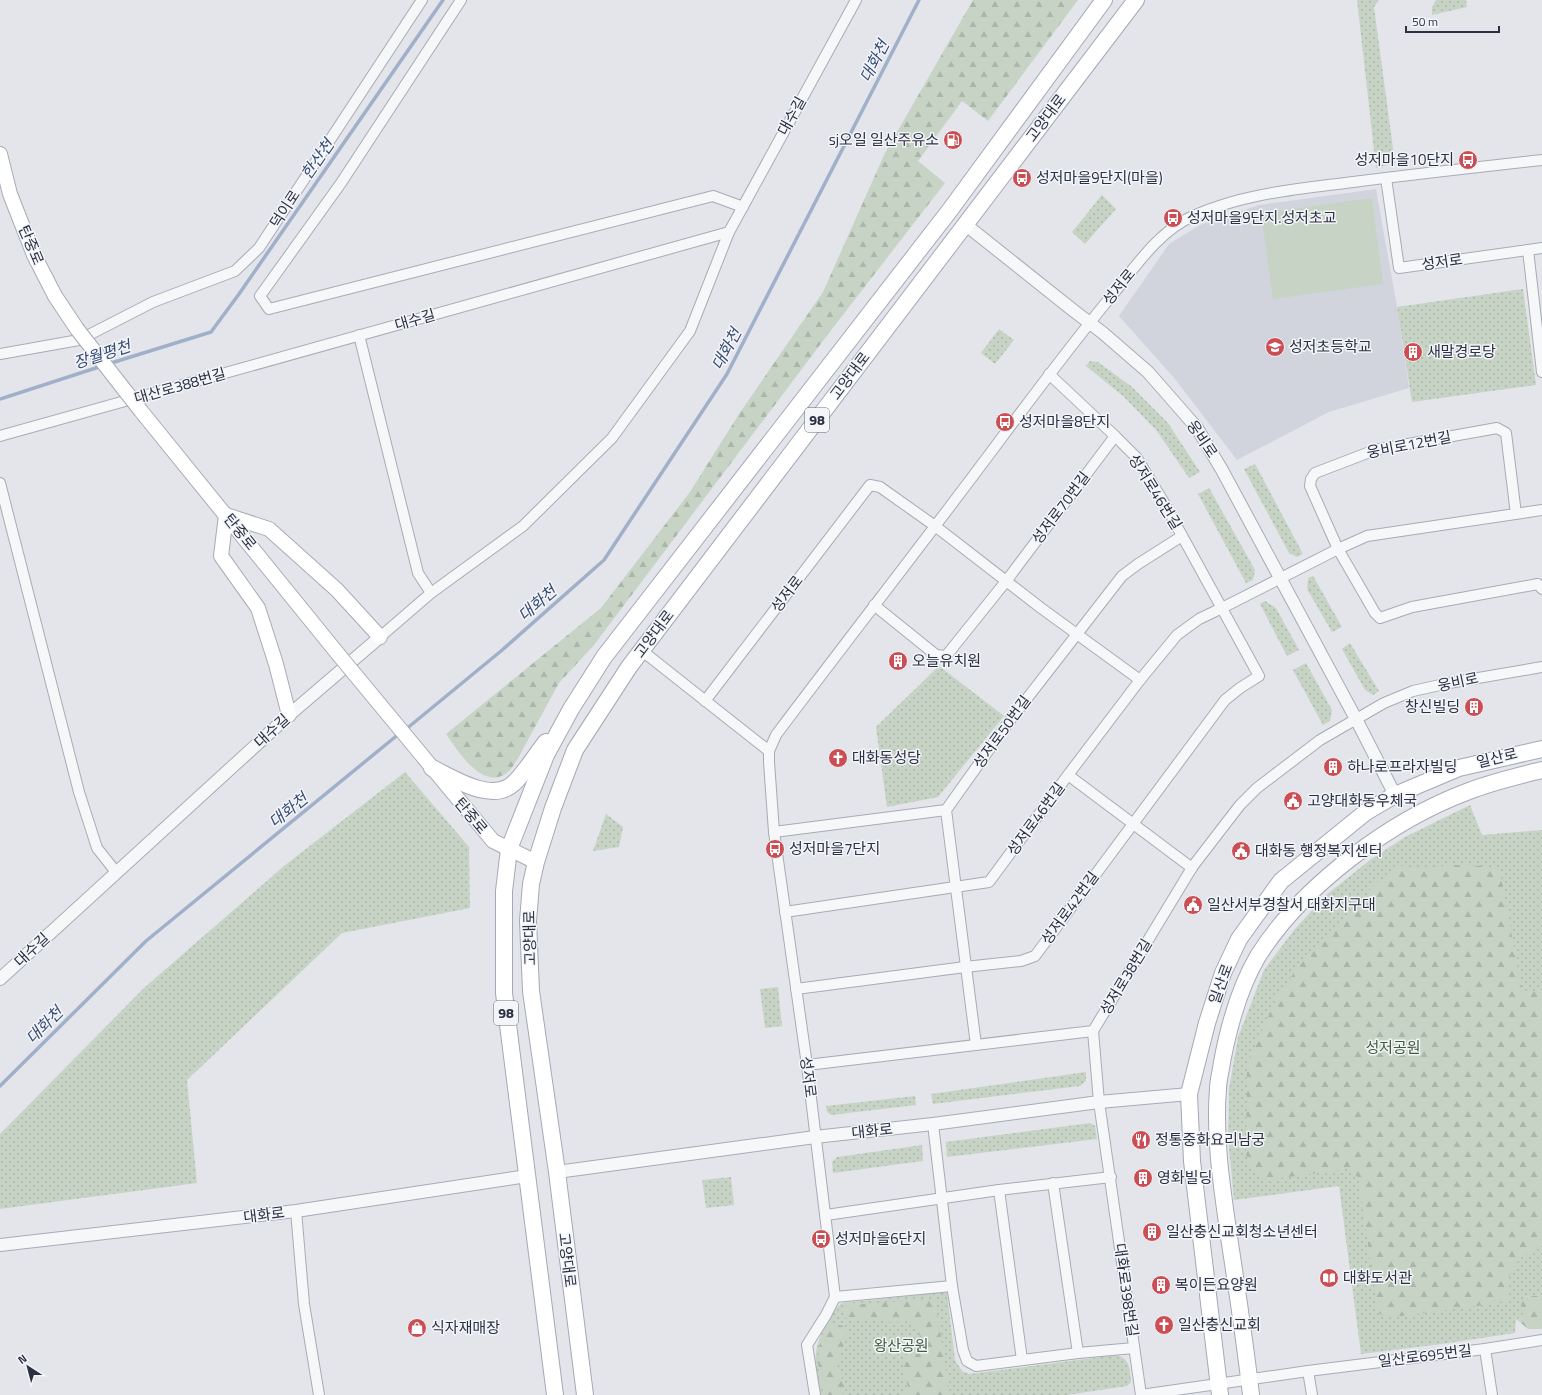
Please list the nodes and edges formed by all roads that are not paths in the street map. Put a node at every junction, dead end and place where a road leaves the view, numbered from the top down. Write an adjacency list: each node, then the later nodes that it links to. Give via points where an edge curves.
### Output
1 (422, 0): 15 (street, 덕이로, via 259,248 235,270)
2 (461, 0): 9 (street, via 341,183 260,296 269,309 713,196)
3 (856, 0): 9 (street, 대수길)
4 (1104, 0): 43 (main road, 고양대로 / 98, via 950,210 604,657)
5 (1136, 0): 10 (main road, 고양대로 / 98)
6 (0, 154): 15 (main road, 탄중로, via 10,194 34,255)
7 (1542, 160): 8 (street, 성저로)
8 (1386, 178): 13 (street, 성저로, via 1399,268); 14 (street, 성저로, via 1259,195 1230,202 1190,217 1164,235)
9 (743, 207): 11 (street, 대수길)
10 (966, 225): 14 (street, 웅비로); 38 (main road, 고양대로 / 98)
11 (729, 232): 17 (street, 대수길); 33 (street, 대수길, via 690,331 612,438 523,526)
12 (1542, 248): 13 (street)
13 (1528, 250): 16 (street)
14 (1090, 322): 20 (street, 성저로); 30 (street, 웅비로, via 1148,372 1197,428)
15 (78, 334): 18 (street); 26 (main road, 탄중로, bridge)
16 (1540, 334): 19 (street)
17 (359, 335): 21 (street, 대산로388번길); 33 (street, via 418,573)
18 (0, 354)
19 (1542, 372)
20 (1049, 374): 22 (street, 성저로46번길); 27 (street, 성저로)
21 (0, 436)
22 (1115, 436): 28 (street, 성저로46번길, via 1137,458); 31 (street, 성저로70번길)
23 (0, 483): 58 (street, via 79,792 97,848)
24 (1542, 510): 25 (street)
25 (1516, 514): 29 (street, via 1367,536); 29 (street, 웅비로12번길, via 1506,433 1497,428 1375,450 1315,474 1311,479 1310,486)
26 (226, 515): 37 (main road, via 269,529 337,590); 44 (main road, via 221,556 258,608); 48 (main road, 탄중로, bridge)
27 (935, 526): 31 (street); 34 (street, 성저로); 42 (street, 성저로, via 880,487 870,485)
28 (1182, 536): 35 (street, 성저로46번길); 36 (street, 성저로50번길, via 1122,576)
29 (1338, 549): 30 (street); 32 (street, 웅비로12번길, via 1380,618 1412,606)
30 (1280, 578): 35 (street); 45 (street, 웅비로)
31 (1006, 580): 34 (street, 성저로70번길, via 946,656 936,655); 36 (street)
32 (1540, 587)
33 (430, 593): 37 (street, 대수길)
34 (874, 604): 47 (street, 성저로, via 776,735)
35 (1222, 608): 40 (street, 성저로46번길); 41 (street, 성저로46번길, via 1199,618 1177,635)
36 (1076, 633): 41 (street); 52 (street, 성저로50번길)
37 (380, 637): 44 (street, 대수길)
38 (641, 650): 42 (street); 56 (main road, 고양대로 / 98, via 575,750)
39 (1542, 667): 45 (street, 웅비로, via 1448,683 1413,692 1384,703)
40 (1259, 676): 53 (street, 성저로42번길, via 1226,700)
41 (1140, 680): 50 (street, 성저로46번길)
42 (705, 701): 47 (street)
43 (571, 708): 48 (main road, via 514,783 506,788 496,791 483,790); 55 (main road, 고양대로 / 98, via 546,755)
44 (289, 715): 58 (street, 대수길)
45 (1356, 719): 51 (street, 웅비로); 57 (street, 성저로38번길, via 1320,740 1257,788 1240,805)
46 (1542, 748): 51 (main road, 일산로, via 1459,768)
47 (769, 751): 54 (street, 성저로)
48 (432, 768): 55 (main road, 탄중로, via 493,841)
49 (1542, 770): 88 (main road, 일산로, via 1469,791 1426,810 1384,834 1334,871 1291,912 1258,956 1242,987 1227,1036 1218,1089 1218,1137 1222,1190)
50 (1068, 775): 53 (street); 59 (street, 성저로46번길, via 989,882)
51 (1394, 795): 67 (main road, 일산로, via 1366,812 1281,881 1239,939 1223,973 1206,1023)
52 (946, 810): 54 (street); 59 (street)
53 (1132, 824): 57 (street); 61 (street, 성저로42번길, via 1035,956 1021,962)
54 (774, 832): 60 (street, 성저로)
55 (509, 849): 56 (main road, 탄중로); 72 (main road, 고양대로 / 98, via 504,891 504,992)
56 (536, 862): 71 (main road, 고양대로 / 98, via 528,921 531,991)
57 (1192, 868): 64 (street, 성저로38번길)
58 (116, 872): 62 (street, 대수길)
59 (956, 888): 60 (street, 성저로46번길, via 897,894); 61 (street)
60 (785, 912): 63 (street, 성저로)
61 (965, 967): 63 (street, 성저로42번길); 65 (street)
62 (0, 979)
63 (796, 989): 66 (street, 성저로)
64 (1093, 1030): 65 (street, 성저로38번길); 68 (street, 대화로398번길)
65 (976, 1045): 66 (street, 성저로38번길)
66 (807, 1065): 70 (street, 성저로)
67 (1189, 1094): 68 (street, 대화로); 89 (main road, 일산로, via 1192,1161)
68 (1100, 1102): 69 (street, 대화로); 73 (street, 대화로398번길)
69 (933, 1124): 70 (street, 대화로); 76 (street, 대화로398번길)
70 (815, 1137): 71 (street, 대화로); 78 (street, 성저로)
71 (557, 1172): 92 (main road, 고양대로 / 98)
72 (527, 1176): 77 (street, 대화로); 91 (main road, 고양대로 / 98)
73 (1111, 1177): 74 (street); 83 (street, 대화로398번길)
74 (1053, 1183): 75 (street); 85 (street)
75 (999, 1190): 76 (street); 86 (street)
76 (942, 1199): 78 (street); 80 (street, 대화로398번길)
77 (296, 1211): 79 (street, 대화로); 90 (street, via 304,1304)
78 (826, 1215): 81 (street, 성저로)
79 (0, 1245)
80 (952, 1286): 81 (street); 86 (street, 대화로398번길, via 967,1361 976,1366)
81 (835, 1297): 93 (street, via 807,1345)
82 (1542, 1340): 84 (street, 일산로695번길)
83 (1134, 1348): 85 (street, 대화로398번길); 94 (street)
84 (1485, 1349): 87 (street, 일산로695번길); 96 (street)
85 (1078, 1353): 86 (street, 대화로398번길)
86 (1022, 1360)
87 (1308, 1371): 88 (street, 일산로695번길); 95 (street)
88 (1250, 1387): 89 (street, 일산로695번길)
89 (1220, 1390): 94 (street, 일산로695번길)
90 (319, 1395)
91 (555, 1395)
92 (585, 1395)
93 (815, 1395)
94 (1141, 1395)
95 (1312, 1395)
96 (1492, 1395)

